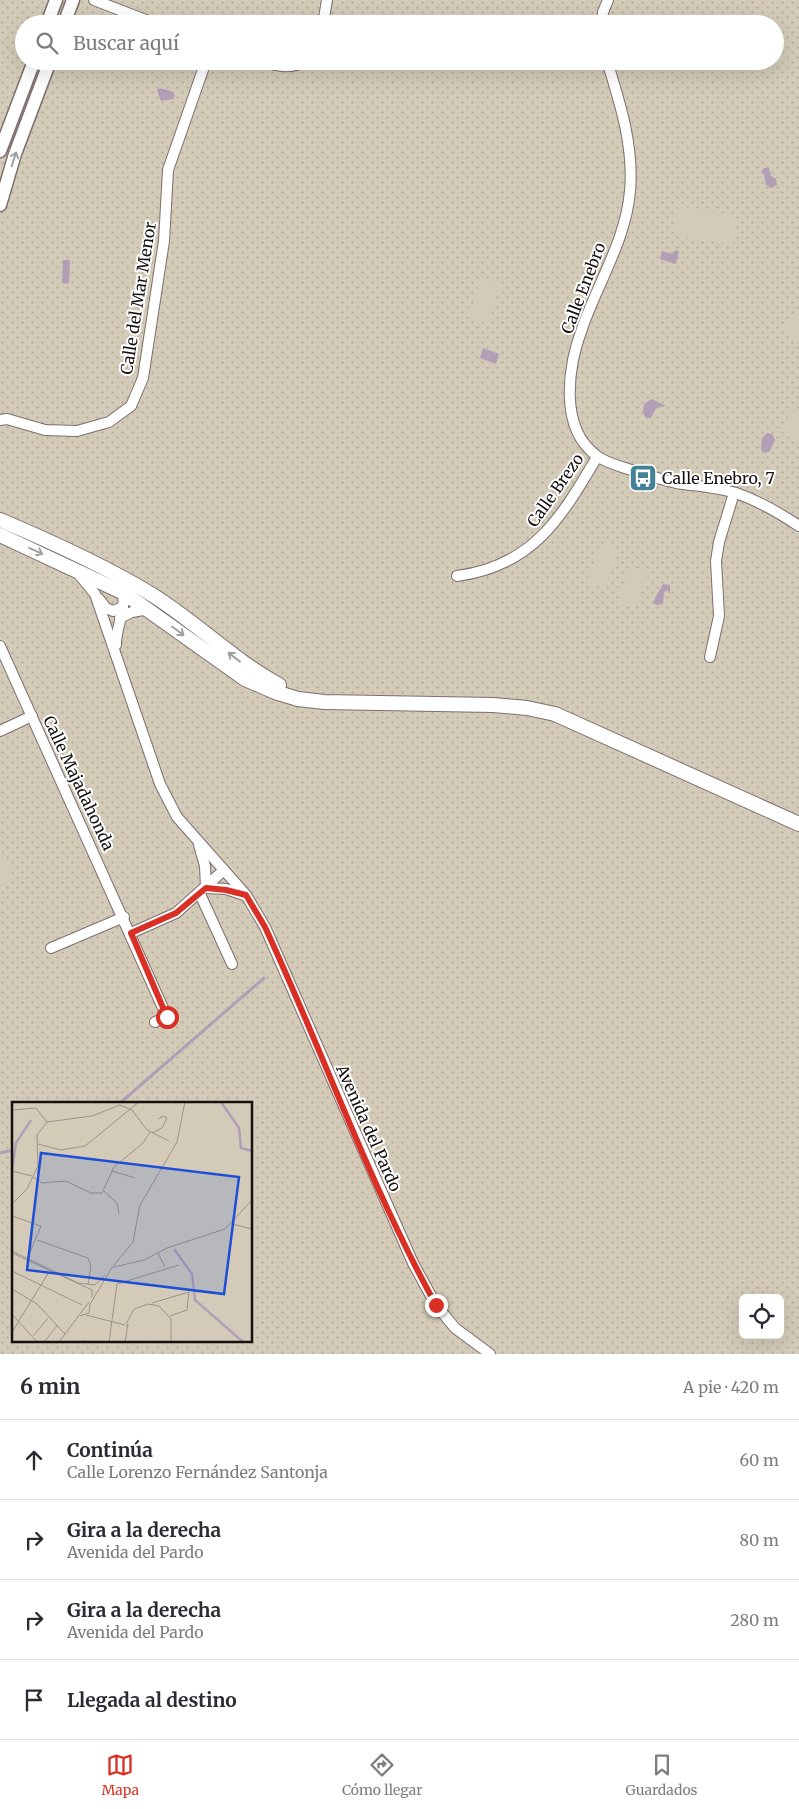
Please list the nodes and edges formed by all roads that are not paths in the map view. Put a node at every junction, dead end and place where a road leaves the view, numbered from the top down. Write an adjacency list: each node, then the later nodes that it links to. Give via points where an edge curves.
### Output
1 (56, 0): 6 (street)
2 (73, 0): 7 (street)
3 (94, 0): 8 (street)
4 (326, 0): 9 (street)
5 (608, 0): 10 (street)
6 (50, 15)
7 (67, 15)
8 (133, 15)
9 (324, 15)
10 (603, 15)
11 (31, 70): 15 (street)
12 (47, 70): 16 (street, one-way to 12)
13 (203, 70): 17 (street, Calle del Mar Menor, via 168,170 164,241 143,378 131,406 109,422 76,431 45,430)
14 (610, 70): 18 (street, Calle Enebro, via 628,138 630,191 618,239 582,326 571,372 570,396 573,420 582,440)
15 (0, 151)
16 (0, 205)
17 (0, 420)
18 (597, 456): 19 (street, Calle Enebro, via 659,478); 26 (street, Calle Brezo, via 545,534 528,550 505,564 477,574)
19 (734, 493): 22 (street, Calle Enebro, via 769,506); 32 (street, via 716,561 718,616)
20 (0, 515): 24 (street)
21 (0, 520): 24 (main road)
22 (799, 526)
23 (0, 535): 25 (main road, one-way to 25)
24 (38, 537): 28 (street, via 114,580); 34 (main road, one-way to 24, via 280,686 252,670 152,595 100,565)
25 (73, 568): 27 (street); 28 (main road)
26 (456, 576)
27 (95, 594): 28 (street, via 106,608 113,611); 33 (street)
28 (123, 600): 29 (main road); 30 (street)
29 (149, 609): 30 (street); 34 (main road, one-way to 34, via 245,679 298,699)
30 (120, 618): 33 (street, via 115,634)
31 (0, 646): 35 (street, Calle Majadahonda)
32 (710, 657)
33 (117, 658): 38 (street, Avenida del Pardo, via 160,784 177,817)
34 (324, 702): 37 (main road, via 493,705 555,714)
35 (32, 716): 36 (street); 42 (street, Calle Majadahonda)
36 (0, 731)
37 (799, 824)
38 (199, 844): 39 (street, Avenida del Pardo); 40 (street, Avenida del Pardo, via 205,866)
39 (224, 870): 40 (street); 41 (street, Avenida del Pardo)
40 (203, 891): 41 (street, via 226,890); 43 (street, via 176,913); 45 (street)
41 (246, 895): 47 (street, Avenida del Pardo, via 284,968 413,1263 442,1313)
42 (124, 917): 43 (street, Calle Majadahonda); 44 (street)
43 (131, 933): 46 (street, Calle Majadahonda, via 167,1017)
44 (52, 948)
45 (232, 964)
46 (156, 1022)
47 (480, 1351): 48 (street, Avenida del Pardo)
48 (490, 1354)

